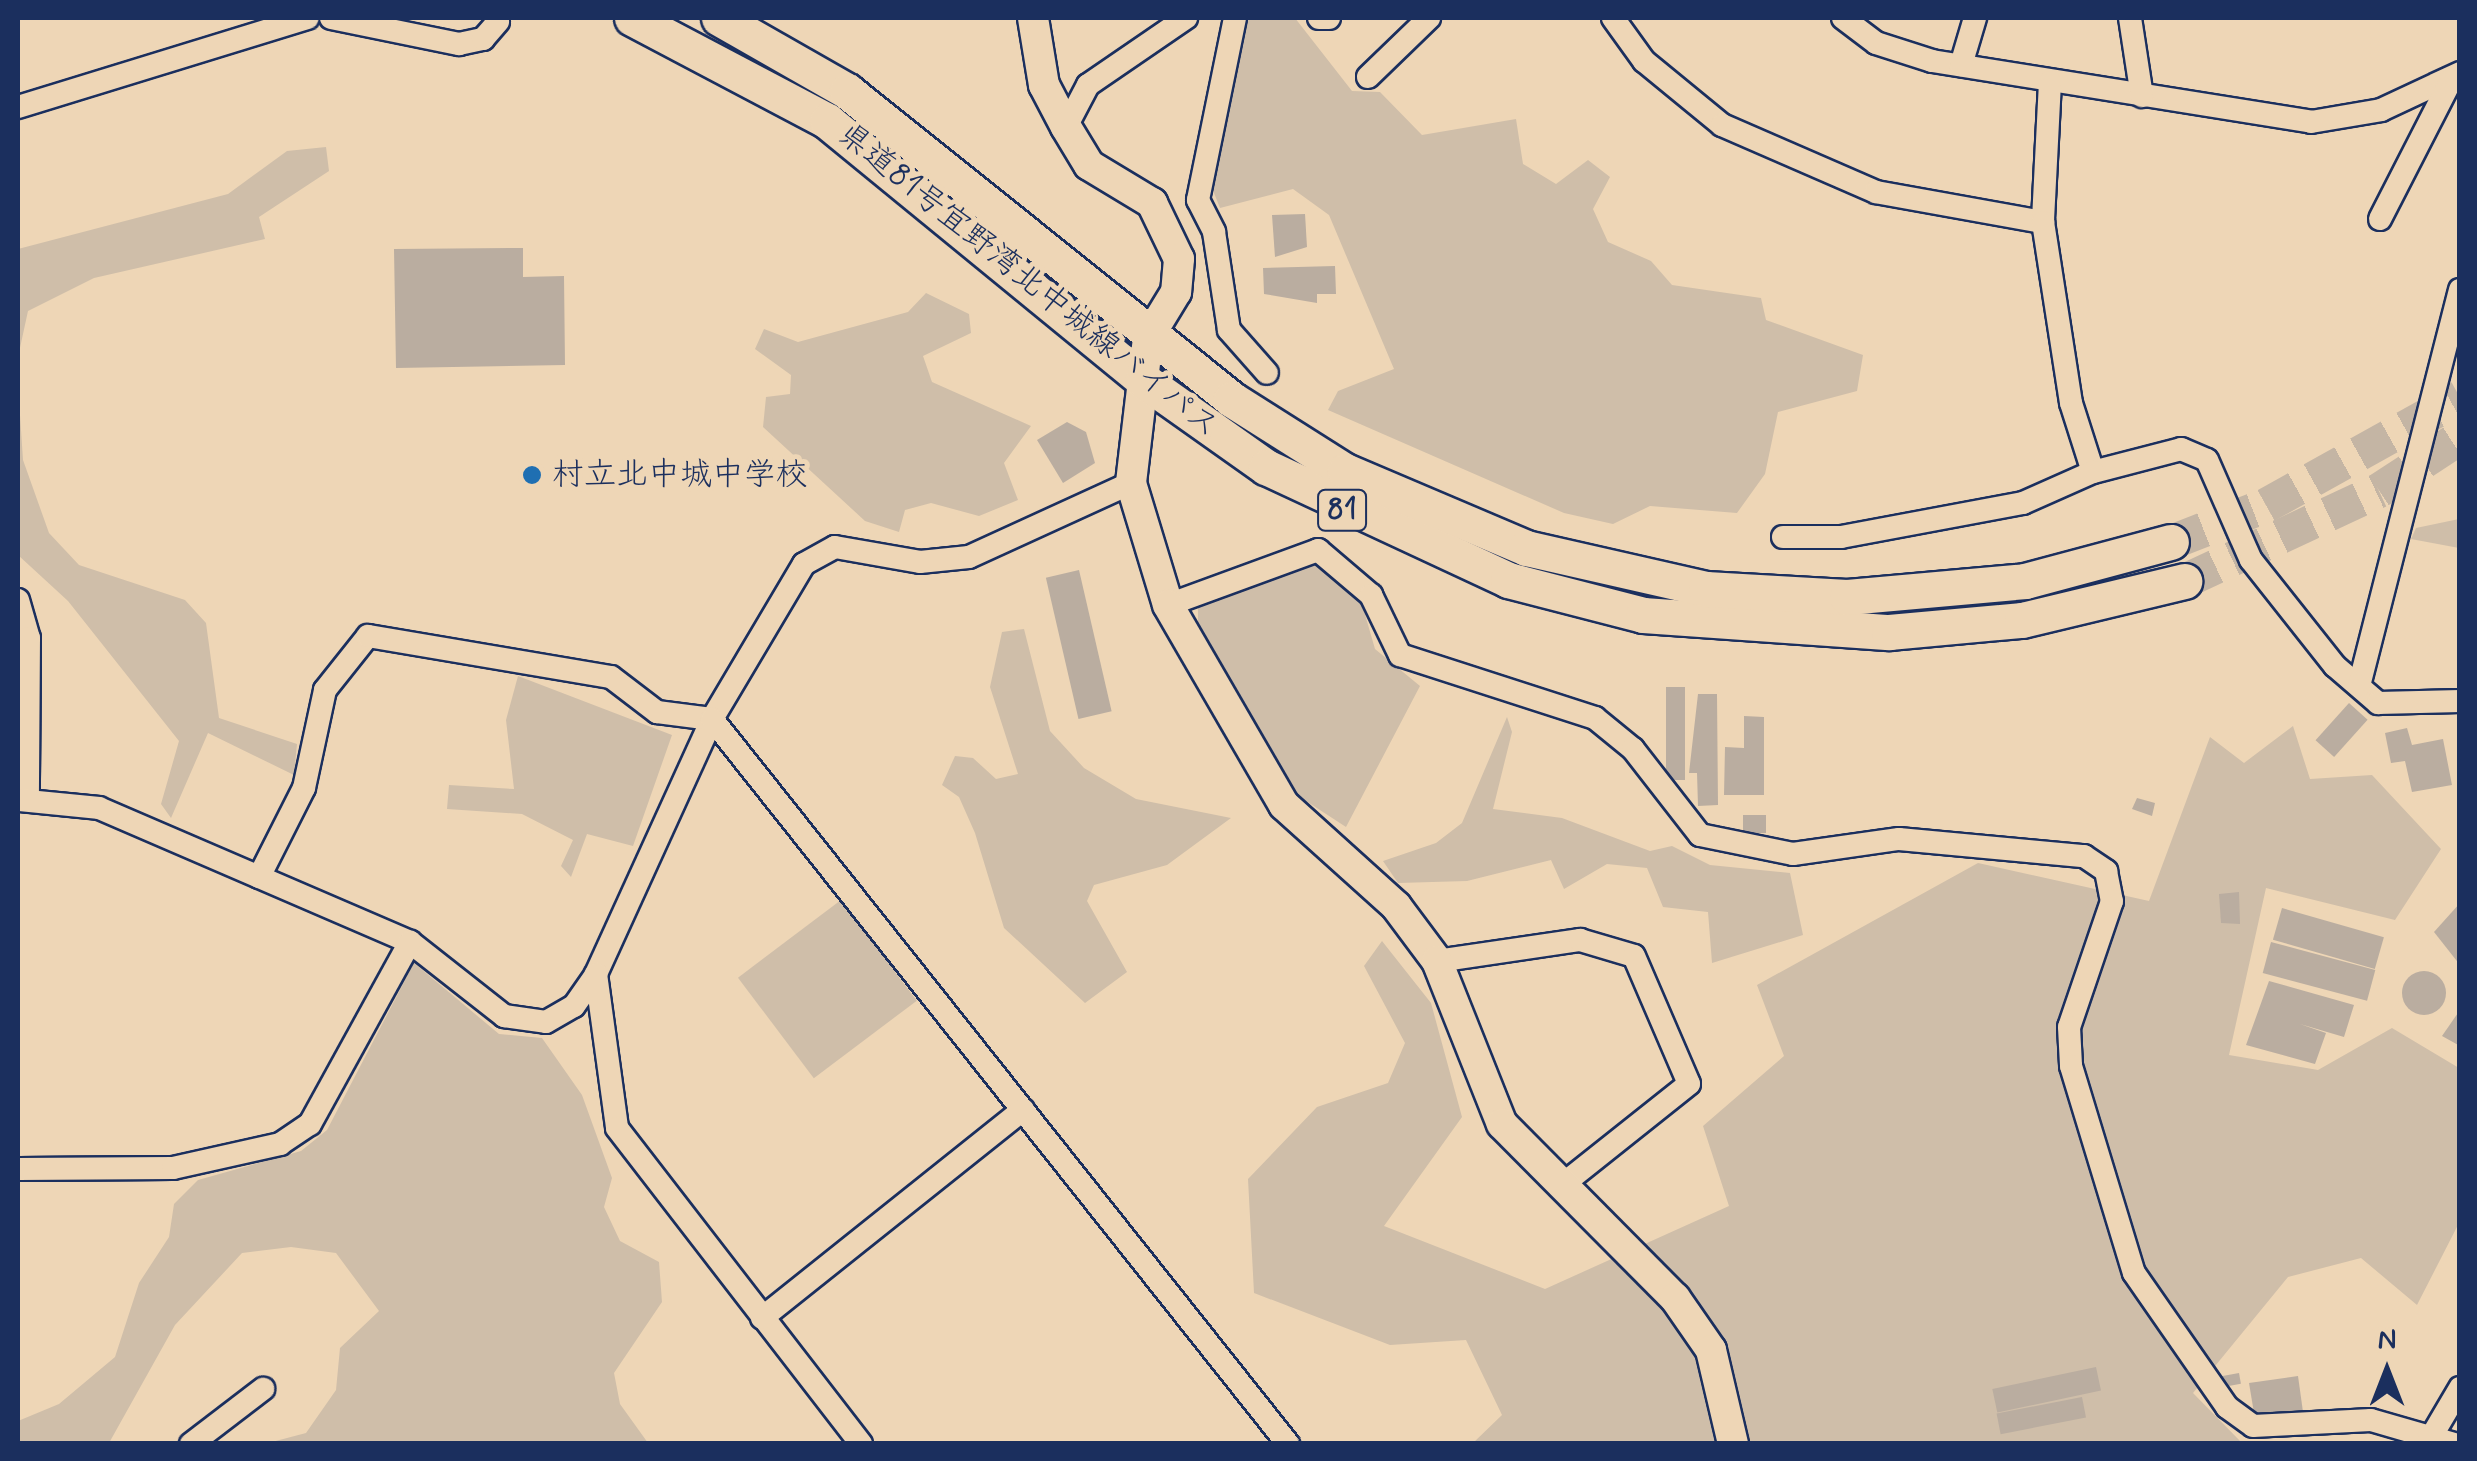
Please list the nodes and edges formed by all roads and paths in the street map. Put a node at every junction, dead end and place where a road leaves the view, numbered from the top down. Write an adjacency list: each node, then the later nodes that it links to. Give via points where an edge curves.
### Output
1 (308, 18): 21 (street)
2 (331, 18): 15 (street, via 460,44)
3 (632, 18): 28 (main road, 県道81号宜野湾北中城線バイパス / 81, via 827,121)
4 (719, 18): 26 (main road, 県道81号宜野湾北中城線バイパス / 81, via 847,91)
5 (1033, 18): 22 (street, via 1044,85)
6 (1186, 18): 22 (street, via 1088,85)
7 (1234, 18): 27 (street, via 1198,200 1214,232 1229,330)
8 (1318, 18): 9 (street)
9 (1329, 18)
10 (1429, 18): 17 (street)
11 (1613, 18): 24 (street, via 1644,61 1722,125 1876,192)
12 (1844, 18): 16 (street, via 1876,43)
13 (1975, 18): 16 (street)
14 (2130, 18): 20 (street)
15 (498, 22)
16 (1961, 66): 19 (street)
17 (1368, 76)
18 (2457, 81): 20 (street, via 2381,110 2310,122); 23 (street)
19 (2050, 82): 20 (street); 24 (street)
20 (2142, 96)
21 (18, 107)
22 (1066, 127): 26 (street, via 1089,165 1152,203 1169,228 1176,292)
23 (2380, 220)
24 (2042, 222): 29 (street, via 2071,403)
25 (2460, 290): 36 (street)
26 (1148, 338): 28 (street); 32 (main road, 県道81号宜野湾北中城線バイパス / 81, via 1345,471 1526,548 1649,580 1778,596 1943,593)
27 (1267, 373)
28 (1142, 380): 30 (street); 33 (main road, 県道81号宜野湾北中城線バイパス / 81, via 1316,498 1508,580 1643,616 1889,632 2022,620)
29 (2093, 472): 31 (street, via 2022,503 1841,537); 36 (street, via 2181,449 2207,460 2251,560)
30 (1131, 483): 35 (street); 38 (street, via 969,558 920,562 835,547 804,564)
31 (1783, 537)
32 (2172, 542)
33 (2184, 581)
34 (18, 600): 39 (street, via 29,638)
35 (1168, 605): 42 (street, via 1284,805 1396,906); 50 (street, via 1318,550 1371,596 1400,654 1596,718 1700,835 1794,854 1899,839 2084,856 2106,871 2112,901 2069,1027 2072,1066 2134,1272 2227,1406 2253,1426 2371,1420)
36 (2359, 686): 37 (street, via 2378,703)
37 (2460, 701)
38 (712, 719): 40 (street, via 656,712 610,678 368,636 325,690 304,788); 43 (street); 44 (street)
39 (23, 800): 40 (street, via 98,808)
40 (259, 877): 41 (street)
41 (410, 942): 43 (street, via 524,1022 574,1006); 45 (street, via 310,1124 280,1144 173,1168)
42 (1436, 961): 46 (street, via 1502,1124); 46 (street, via 1580,940 1634,956 1689,1084)
43 (596, 974): 47 (street, via 617,1128)
44 (1024, 1110): 47 (street); 53 (street)
45 (18, 1170)
46 (1562, 1185): 54 (street, via 1675,1298 1711,1350)
47 (762, 1318): 52 (street)
48 (2460, 1388): 50 (street)
49 (263, 1389): 51 (street)
50 (2428, 1440): 55 (street)
51 (191, 1444)
52 (861, 1444)
53 (1288, 1444)
54 (1733, 1444)
55 (2454, 1444)

